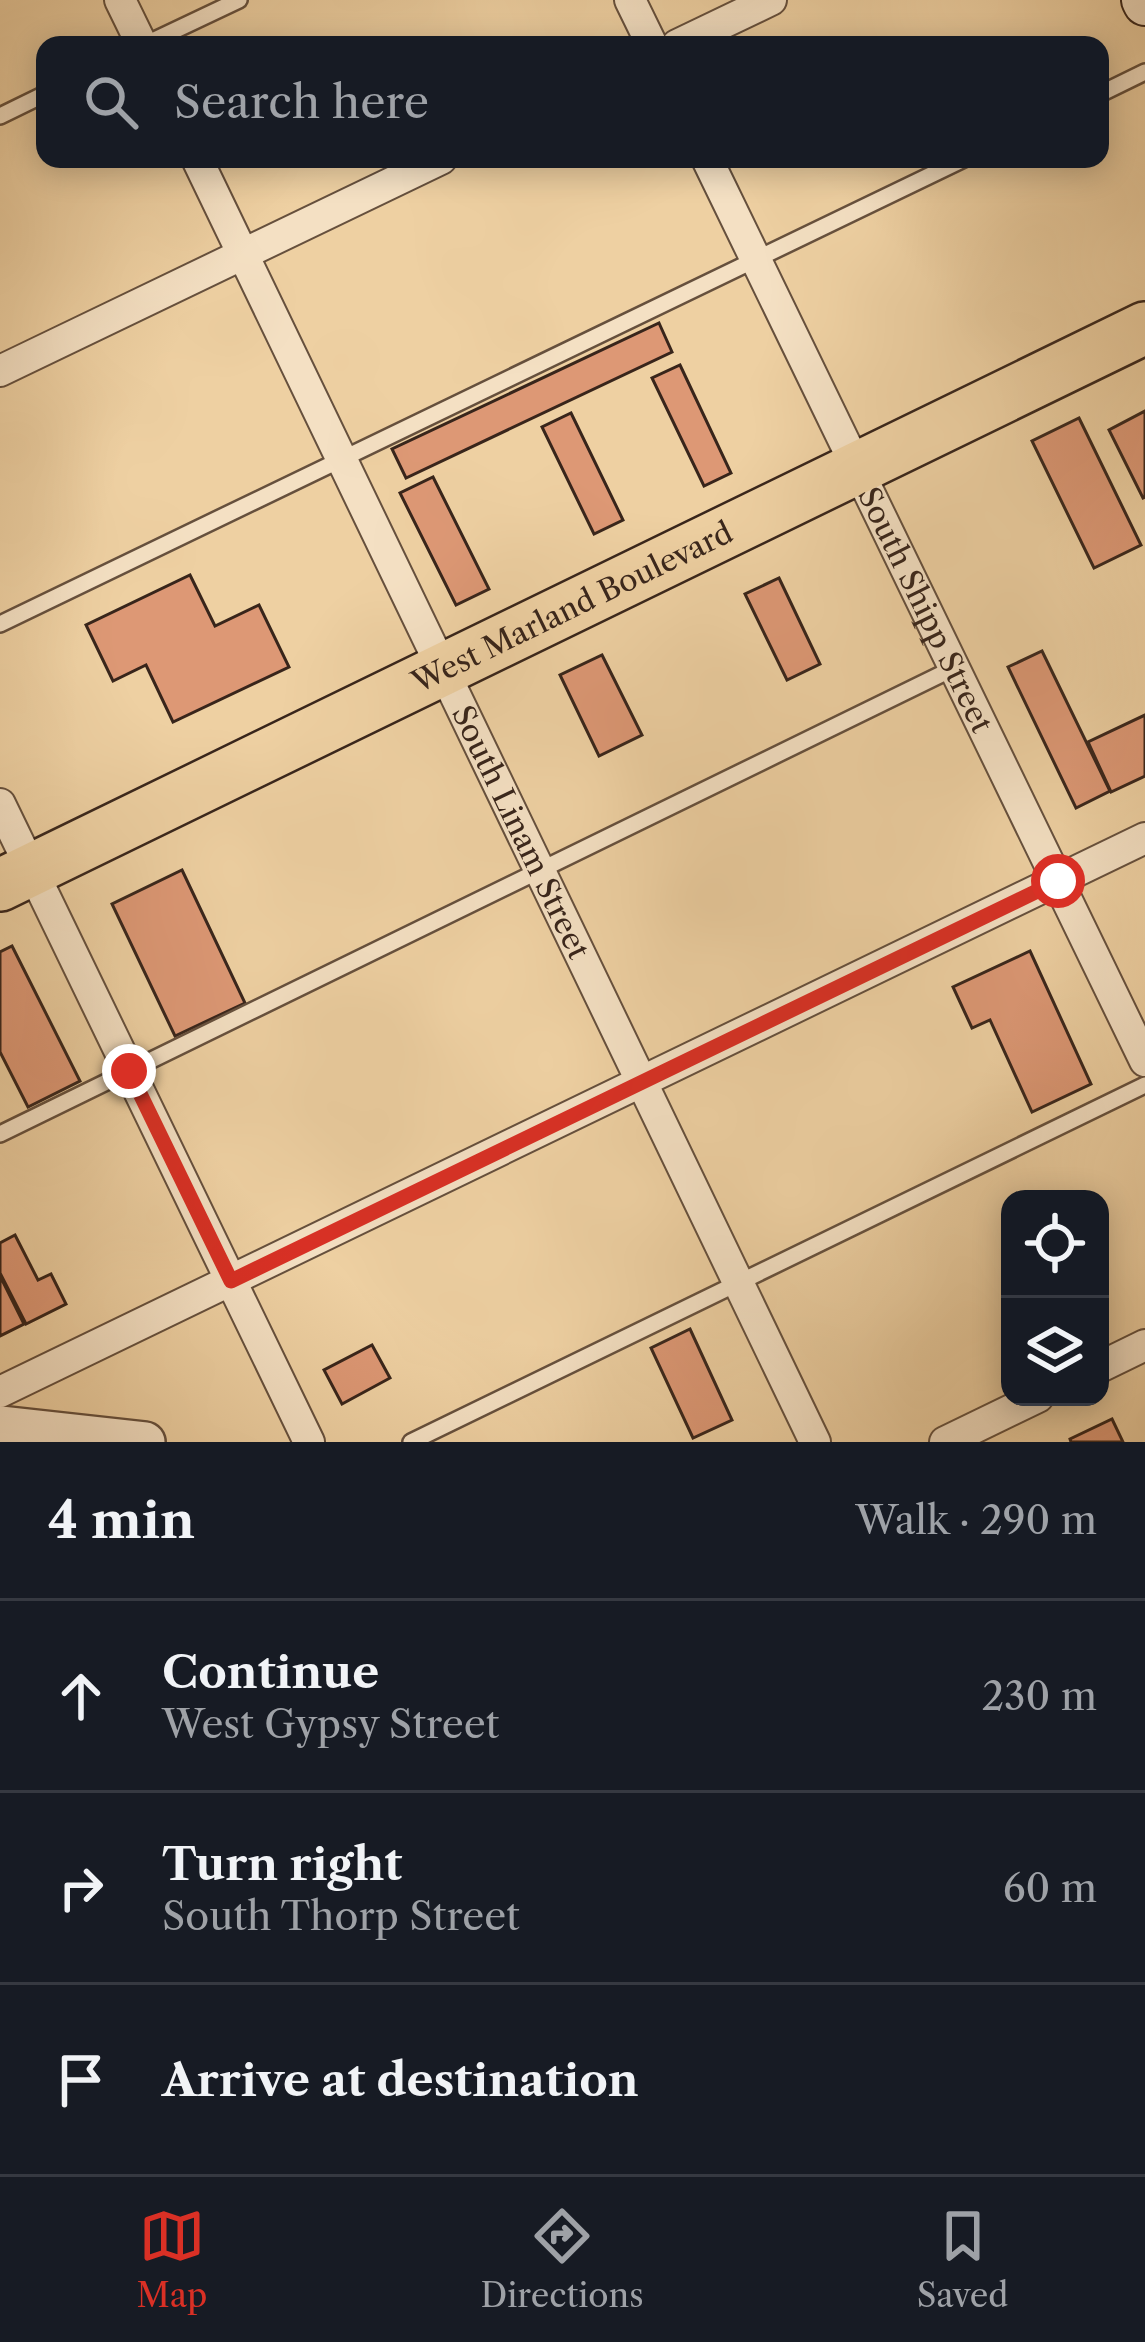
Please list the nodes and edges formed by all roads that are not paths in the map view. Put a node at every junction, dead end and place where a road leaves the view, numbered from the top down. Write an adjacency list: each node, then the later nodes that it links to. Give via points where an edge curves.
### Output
1 (120, 0): 5 (street)
2 (239, 0): 6 (lane)
3 (630, 0): 7 (street)
4 (771, 0): 8 (street)
5 (138, 36)
6 (162, 36)
7 (648, 36)
8 (696, 36)
9 (1145, 72): 10 (lane)
10 (1109, 90)
11 (36, 98): 12 (lane)
12 (0, 116)
13 (201, 168): 17 (street, South Linam Street)
14 (422, 168): 17 (street)
15 (711, 168): 18 (street, South Shipp Street)
16 (945, 168): 18 (lane)
17 (243, 254): 20 (street); 21 (street, South Linam Street)
18 (756, 259): 21 (lane); 22 (street, South Shipp Street)
19 (1145, 328): 22 (highway, West Marland Boulevard)
20 (0, 371)
21 (342, 459): 23 (lane); 25 (street, South Linam Street)
22 (857, 468): 24 (street, South Shipp Street); 25 (highway, West Marland Boulevard)
23 (0, 624)
24 (954, 668): 28 (lane); 30 (street, South Shipp Street)
25 (443, 670): 28 (street, South Linam Street); 29 (highway, West Marland Boulevard)
26 (0, 804): 29 (street)
27 (1145, 838): 30 (street)
28 (540, 870): 32 (lane); 33 (street, South Linam Street)
29 (16, 877): 32 (street)
30 (1058, 881): 31 (street, South Shipp Street); 33 (street)
31 (1145, 1061)
32 (129, 1071): 35 (lane); 36 (street)
33 (642, 1082): 36 (street); 37 (street, South Linam Street)
34 (1145, 1085): 37 (lane)
35 (0, 1134)
36 (231, 1281): 40 (street); 44 (street)
37 (738, 1282): 45 (lane); 46 (street, South Linam Street)
38 (1145, 1345): 39 (street)
39 (1109, 1362)
40 (0, 1392)
41 (1019, 1406): 47 (street)
42 (0, 1426): 43 (street)
43 (146, 1442)
44 (309, 1442)
45 (411, 1442)
46 (815, 1442)
47 (945, 1442)

